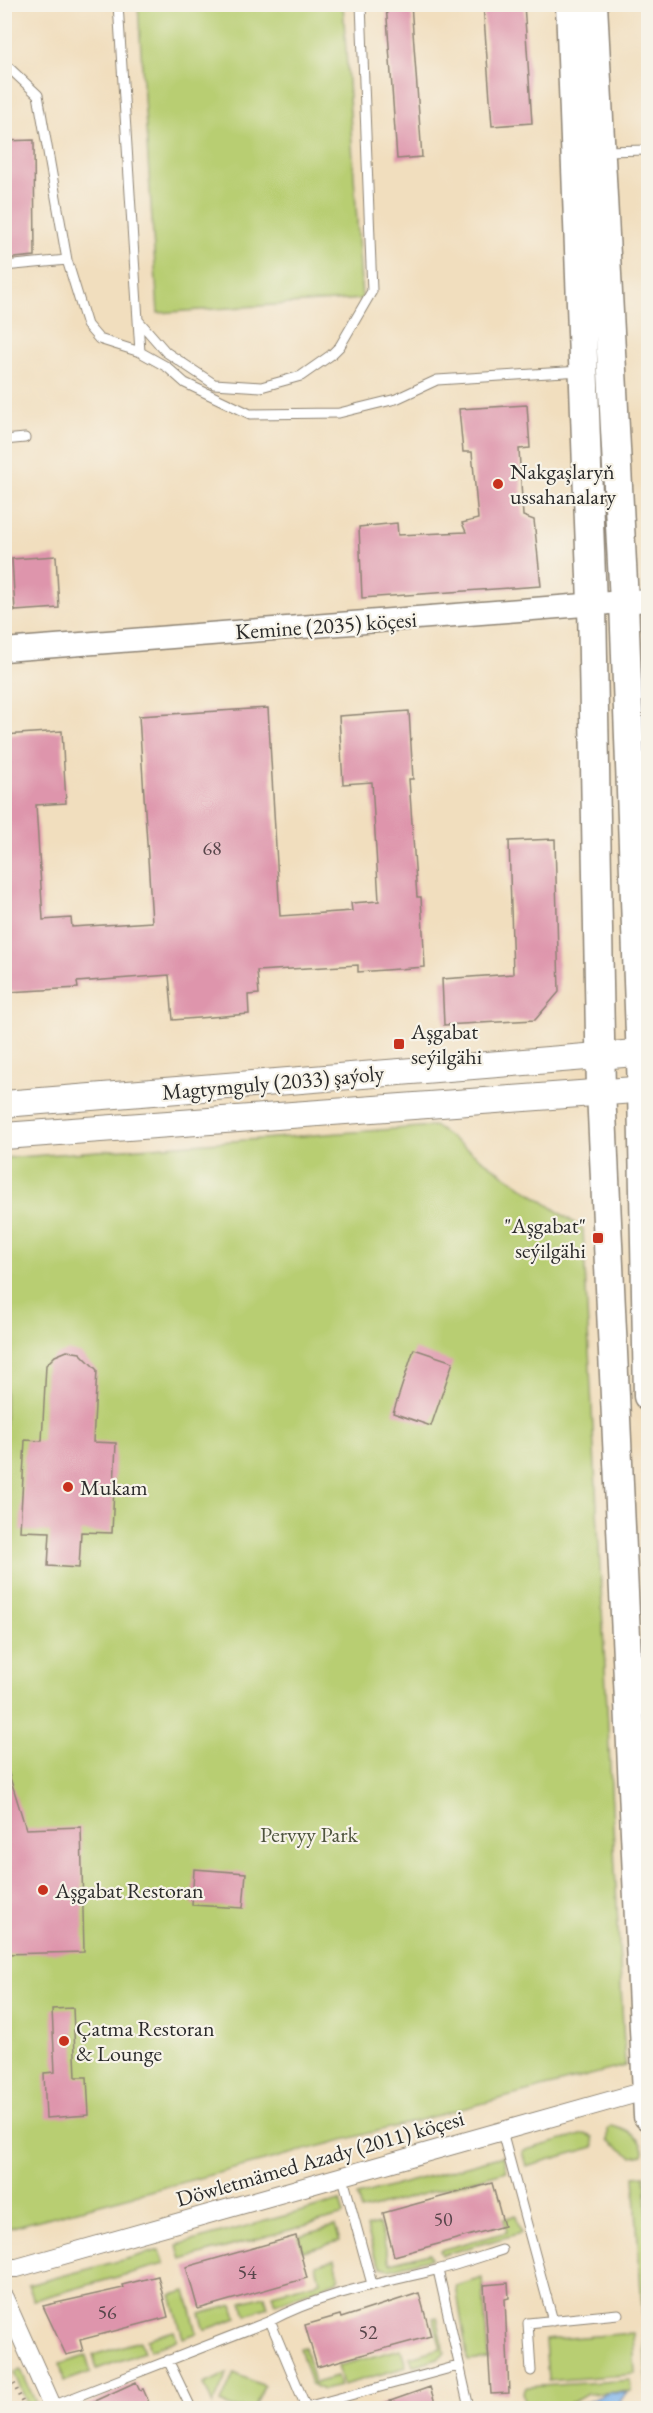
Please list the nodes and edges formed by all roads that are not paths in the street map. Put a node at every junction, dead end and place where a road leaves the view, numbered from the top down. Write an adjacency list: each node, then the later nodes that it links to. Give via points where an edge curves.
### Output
1 (118, 4): 10 (lane)
2 (361, 4): 10 (lane, via 372,291 340,345 301,376 261,387 214,384 166,352)
3 (570, 4): 12 (main road)
4 (593, 4): 7 (main road)
5 (4, 63): 8 (lane, via 38,95)
6 (648, 150): 7 (lane)
7 (601, 151): 15 (main road)
8 (67, 260): 9 (lane); 11 (lane, via 87,325 94,334)
9 (4, 266)
10 (138, 320): 11 (lane)
11 (140, 352): 12 (lane, via 185,383 250,414 339,413 396,399 437,380)
12 (584, 371): 16 (main road)
13 (25, 438): 14 (lane)
14 (4, 440)
15 (636, 601): 16 (street, Kemine (2035) köçesi); 18 (main road)
16 (592, 604): 17 (street, Kemine (2035) köçesi); 19 (main road)
17 (4, 650)
18 (644, 1052): 19 (main road, Magtymguly (2033) şaýoly); 20 (main road)
19 (602, 1055): 21 (main road); 22 (main road, Magtymguly (2033) şaýoly)
20 (645, 1089): 21 (main road, Magtymguly (2033) şaýoly); 24 (main road)
21 (601, 1091): 23 (main road, Magtymguly (2033) şaýoly); 25 (main road)
22 (4, 1104)
23 (4, 1136)
24 (648, 1396)
25 (648, 2099): 26 (street, Döwletmämed Azady (2011) köçesi)
26 (502, 2132): 27 (street, Döwletmämed Azady (2011) köçesi); 34 (lane)
27 (343, 2178): 29 (street, Döwletmämed Azady (2011) köçesi, via 17,2268); 31 (lane)
28 (502, 2250): 30 (lane)
29 (4, 2268)
30 (438, 2270): 31 (lane); 37 (lane)
31 (372, 2284): 35 (lane, via 300,2305)
32 (4, 2298): 39 (street)
33 (618, 2314): 34 (lane)
34 (553, 2320): 38 (lane, via 528,2323)
35 (270, 2321): 36 (lane); 37 (lane, via 306,2407)
36 (168, 2360): 39 (lane); 40 (lane)
37 (458, 2366): 41 (lane)
38 (531, 2371)
39 (52, 2407)
40 (191, 2409)
41 (469, 2409)

